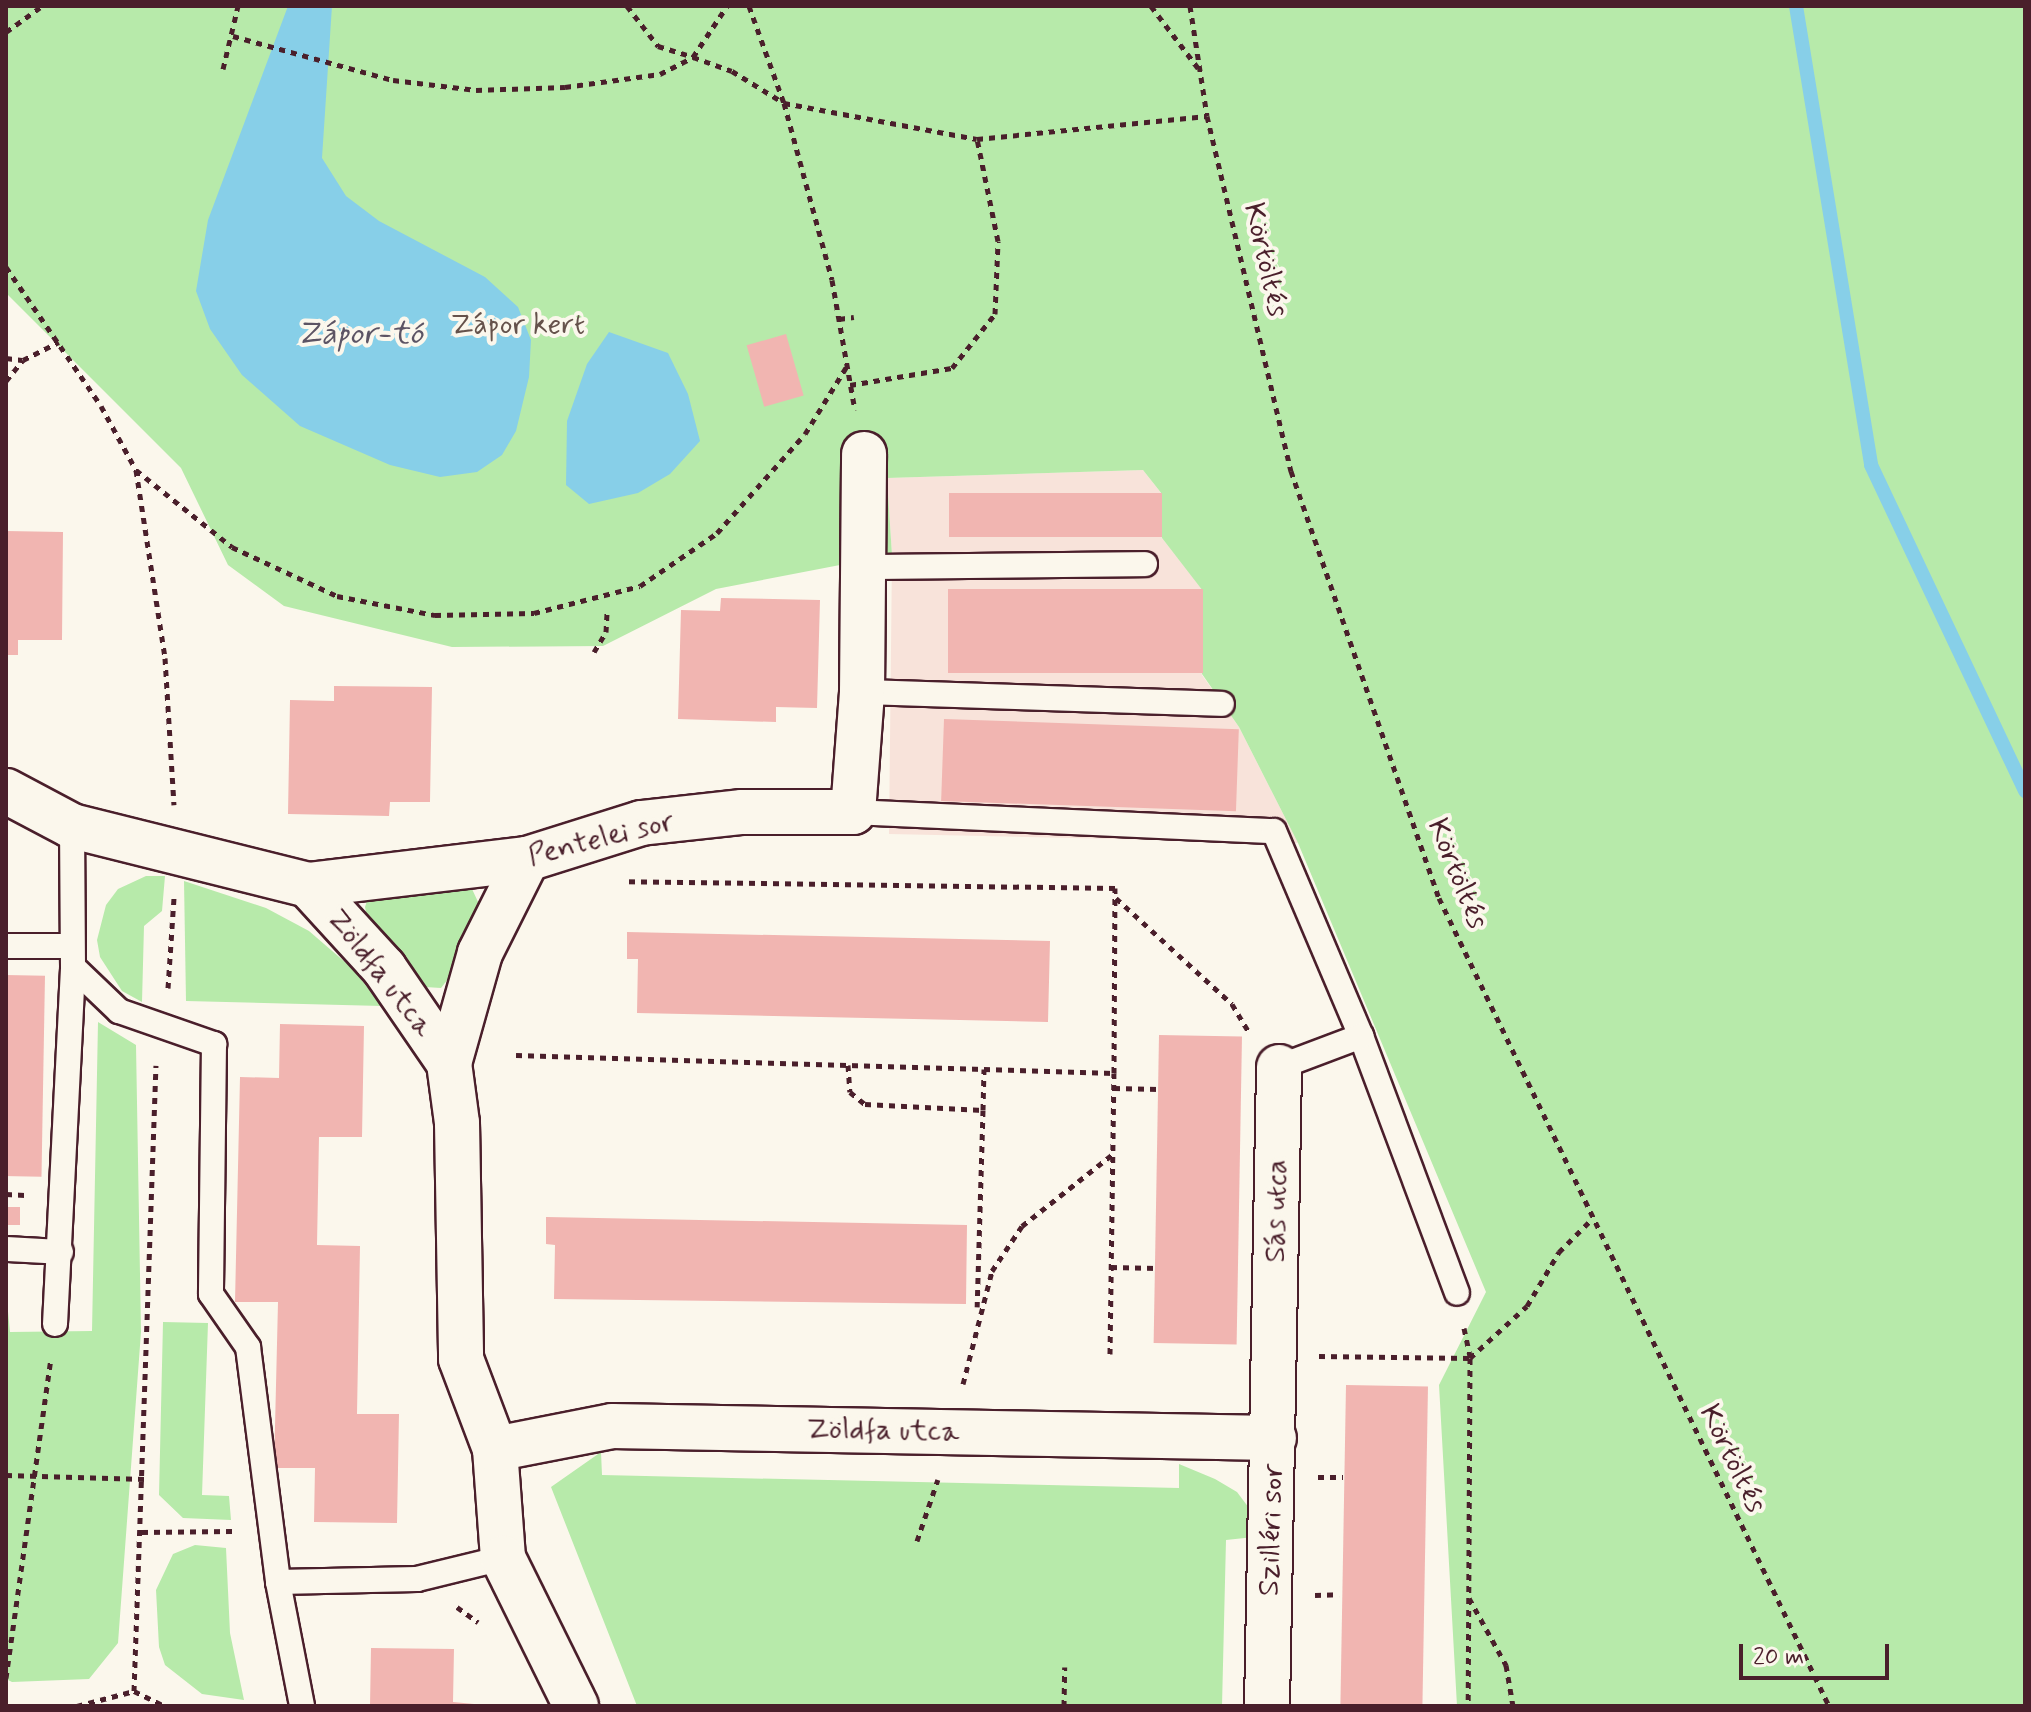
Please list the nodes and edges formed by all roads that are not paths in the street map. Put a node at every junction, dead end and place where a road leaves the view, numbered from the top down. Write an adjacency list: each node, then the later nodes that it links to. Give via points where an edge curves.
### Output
1 (864, 454): 3 (street)
2 (1145, 564): 3 (lane)
3 (863, 567): 4 (street)
4 (862, 692): 5 (lane); 7 (street)
5 (1222, 704)
6 (6, 791): 8 (street, Pentelei sor)
7 (853, 812): 9 (street, Pentelei sor, via 742,812 641,823); 13 (lane, via 1274,831)
8 (72, 826): 10 (street, Pentelei sor); 12 (lane)
9 (527, 859): 10 (street, Pentelei sor); 14 (street, Zöldfa utca, via 480,953)
10 (308, 885): 14 (street, Zöldfa utca, via 384,968)
11 (6, 946): 12 (lane)
12 (72, 957): 17 (lane); 24 (lane, via 119,1011 214,1044 211,1294 248,1347)
13 (1361, 1036): 15 (lane); 18 (lane)
14 (449, 1063): 22 (street, Zöldfa utca, via 457,1123 461,1359)
15 (1279, 1067): 20 (street, Sás utca)
16 (6, 1249): 17 (lane)
17 (61, 1252): 19 (lane)
18 (1457, 1293)
19 (55, 1324)
20 (1276, 1355): 21 (street, Szilléri sor)
21 (1274, 1438): 22 (street, Zöldfa utca, via 612,1426); 27 (street, Szilléri sor)
22 (495, 1449): 23 (street, Zöldfa utca)
23 (503, 1558): 24 (lane, via 417,1579); 26 (street, Zöldfa utca)
24 (278, 1582): 25 (lane)
25 (302, 1706)
26 (576, 1706)
27 (1267, 1706)

